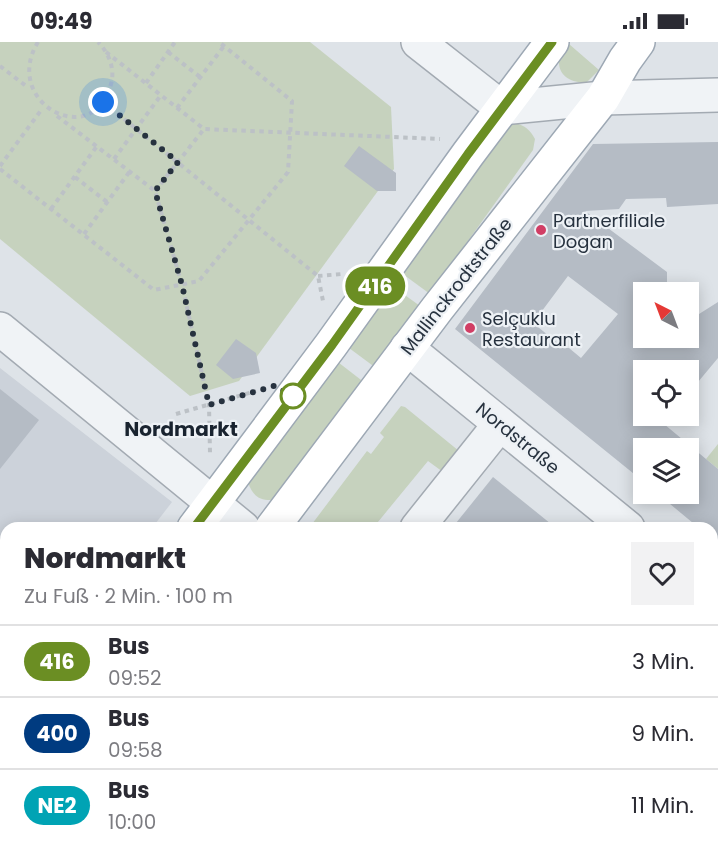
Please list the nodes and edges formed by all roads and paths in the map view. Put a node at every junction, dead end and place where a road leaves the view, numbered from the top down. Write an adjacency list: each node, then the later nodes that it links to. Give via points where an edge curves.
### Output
1 (98, 42): 9 (path)
2 (176, 42): 10 (path)
3 (219, 42): 8 (path)
4 (418, 42): 24 (street)
5 (552, 42): 24 (main road)
6 (638, 42): 20 (main road, Mallinckrodtstraße)
7 (36, 43): 12 (path)
8 (224, 46): 13 (path); 29 (path, via 292,101)
9 (106, 52): 15 (path); 22 (path, via 112,75)
10 (168, 52): 13 (path); 15 (path)
11 (0, 66): 16 (path)
12 (25, 73)
13 (200, 77): 23 (path)
14 (25, 80): 16 (path)
15 (146, 83): 18 (path)
16 (27, 87): 17 (path)
17 (29, 94)
18 (161, 95): 23 (path); 27 (path)
19 (718, 95): 20 (street)
20 (603, 98): 24 (street); 47 (main road, Mallinckrodtstraße)
21 (33, 100): 25 (path)
22 (103, 102): 26 (path, via 78,117); 27 (path)
23 (177, 108): 28 (path)
24 (502, 108): 53 (main road)
25 (43, 109): 26 (path); 34 (path)
26 (57, 116): 31 (path)
27 (136, 128): 32 (path); 33 (path)
28 (204, 129): 29 (path); 33 (path)
29 (291, 133): 30 (path); 40 (path, via 288,172)
30 (446, 139)
31 (97, 146): 32 (path); 36 (path)
32 (114, 159): 35 (path)
33 (178, 162): 37 (path); 40 (path)
34 (0, 168): 39 (path)
35 (130, 171): 37 (path); 38 (path)
36 (75, 177): 38 (path); 39 (path)
37 (155, 191): 44 (path)
38 (107, 202): 41 (path)
39 (51, 209): 41 (path)
40 (250, 221): 43 (path); 44 (path, via 200,281)
41 (84, 234): 44 (path, via 154,290)
42 (337, 274): 43 (path)
43 (318, 276): 45 (path)
44 (182, 285): 49 (path)
45 (324, 307)
46 (0, 329): 53 (street)
47 (407, 348): 51 (street, Nordstraße); 55 (main road, Mallinckrodtstraße)
48 (263, 389): 49 (path)
49 (209, 405): 50 (path); 52 (path)
50 (176, 414)
51 (500, 424): 56 (street); 57 (street, Nordstraße)
52 (211, 462)
53 (203, 516): 54 (street)
54 (223, 522)
55 (276, 522)
56 (422, 522)
57 (621, 522)

